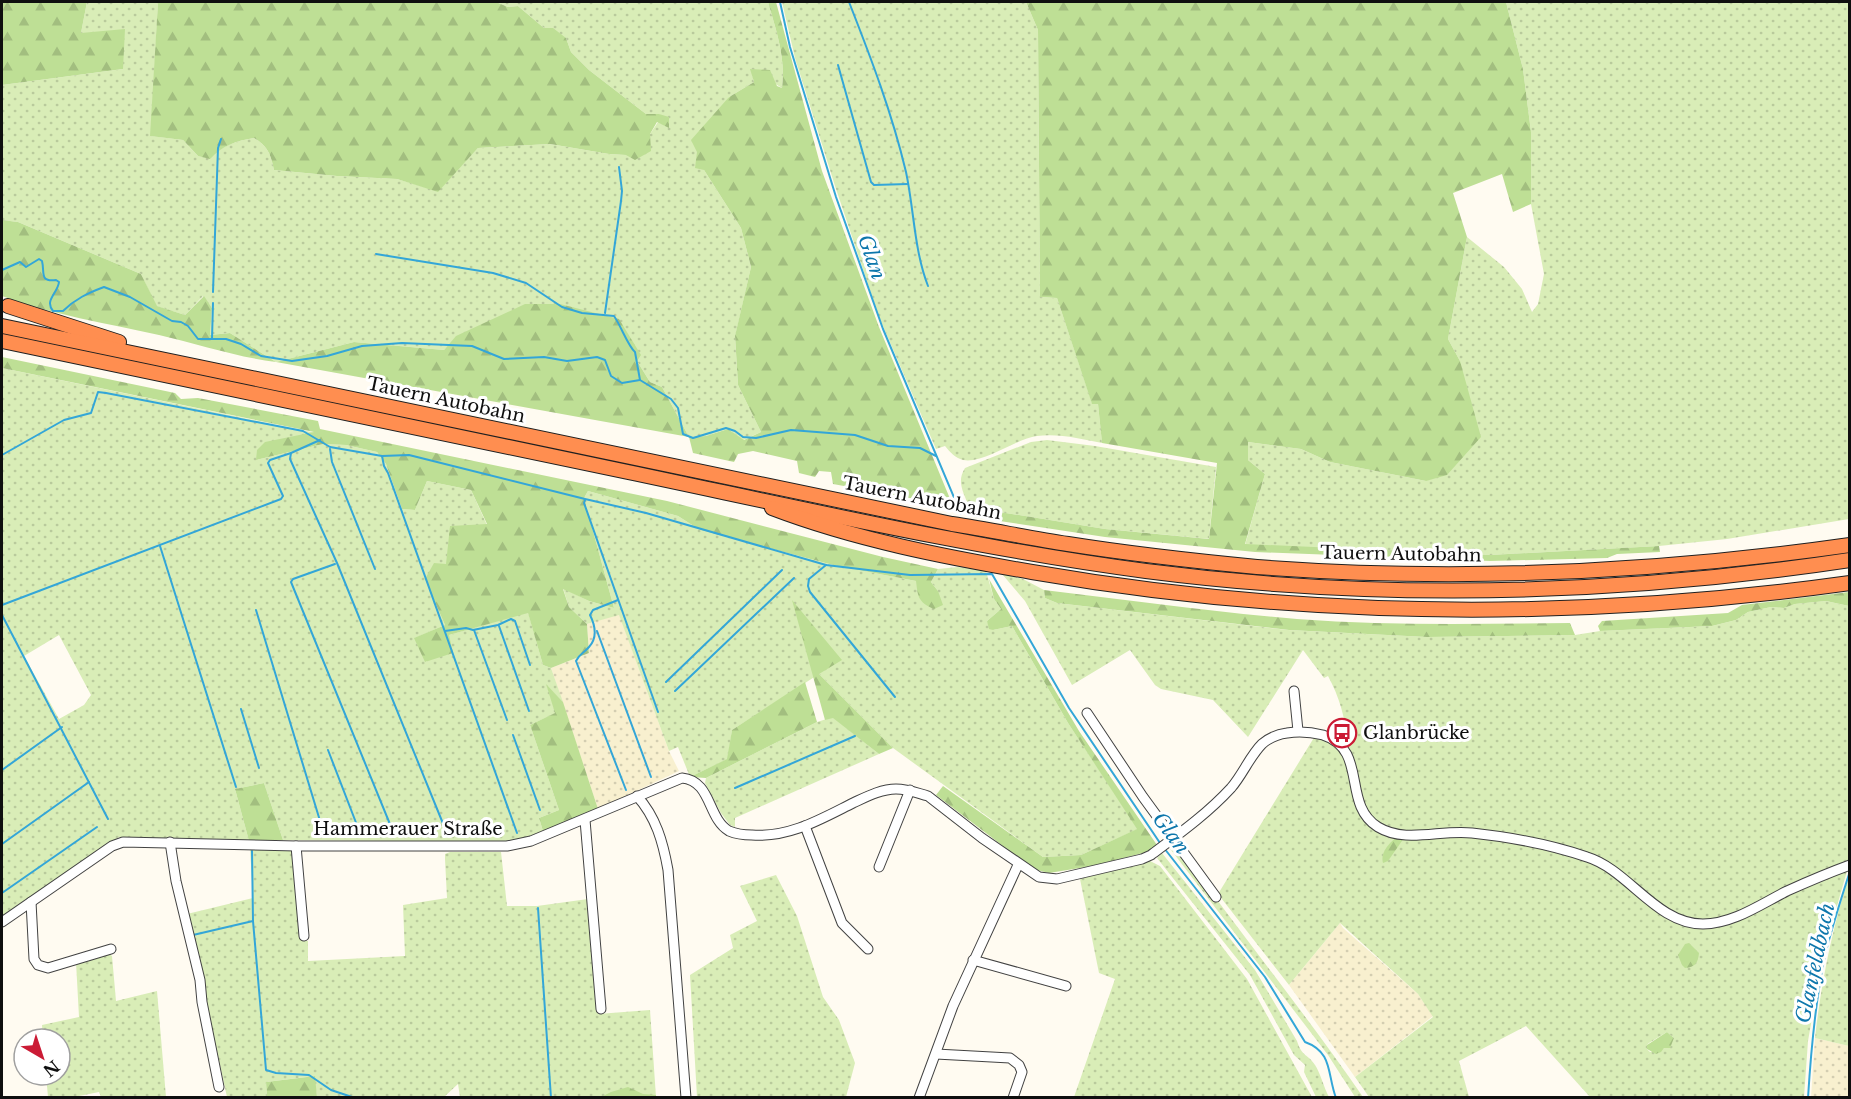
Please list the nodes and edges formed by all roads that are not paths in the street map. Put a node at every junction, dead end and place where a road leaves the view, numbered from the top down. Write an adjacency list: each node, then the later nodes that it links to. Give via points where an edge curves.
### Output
1 (9, 306): 4 (highway, via 150,350)
2 (2, 326): 4 (highway, Tauern Autobahn)
3 (2, 341): 5 (highway, Tauern Autobahn)
4 (158, 359): 6 (highway, Tauern Autobahn, via 952,524 1067,544 1257,567 1513,574 1625,569)
5 (737, 495): 7 (highway, via 990,547 1146,571 1320,586 1419,590 1620,585); 8 (highway, via 818,526 1001,567 1167,592 1264,601 1416,610 1604,607 1697,601)
6 (1850, 545)
7 (1850, 560)
8 (1850, 583)
9 (1294, 691): 11 (street)
10 (1087, 713): 16 (street)
11 (1298, 731): 16 (street, Hammerauer Straße, via 1284,733 1261,745 1231,787); 20 (street, via 1329,737 1342,747 1351,765 1360,807 1386,831 1405,835 1472,833 1578,854 1608,867 1657,906 1691,922 1714,924 1732,918)
12 (910, 790): 15 (street, Hammerauer Straße, via 888,790 868,796); 19 (street, Hammerauer Straße, via 928,796); 21 (street)
13 (637, 796): 14 (street, Hammerauer Straße); 15 (street, Hammerauer Straße, via 687,779 700,786 729,830 765,835); 33 (street, via 657,827 668,870)
14 (585, 820): 18 (street, Hammerauer Straße, via 507,846); 30 (street)
15 (805, 826): 27 (street, via 842,923)
16 (1172, 839): 19 (street, Hammerauer Straße, via 1142,859 1057,879 1039,877); 22 (street)
17 (170, 842): 18 (street, Hammerauer Straße); 23 (street, Hammerauer Straße, via 123,842 112,846); 32 (street)
18 (296, 846): 25 (street)
19 (1018, 864): 28 (street)
20 (1847, 866)
21 (879, 867)
22 (1216, 897)
23 (31, 902): 24 (street, Hammerauer Straße); 26 (street, via 34,959 38,965 48,968)
24 (2, 922)
25 (304, 936)
26 (111, 949)
27 (868, 949)
28 (973, 960): 29 (street); 31 (street)
29 (1066, 986)
30 (601, 1009)
31 (936, 1054): 34 (street); 35 (street, via 1016,1061 1022,1072)
32 (219, 1087)
33 (686, 1098)
34 (919, 1098)
35 (1013, 1098)

